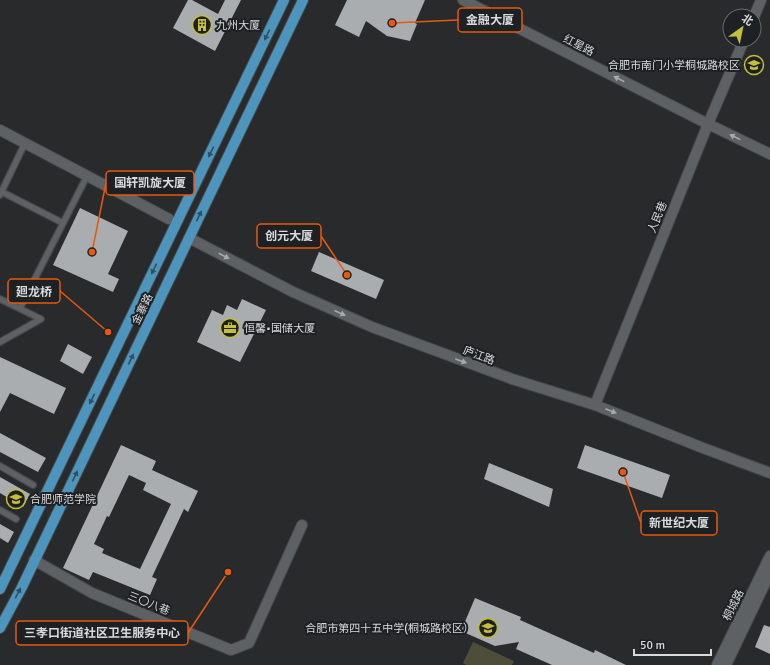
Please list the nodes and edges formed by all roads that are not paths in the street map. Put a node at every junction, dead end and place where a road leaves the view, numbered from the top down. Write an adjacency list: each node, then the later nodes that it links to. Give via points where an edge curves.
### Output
1 (284, 0): 27 (main road, 金寨路, one-way to 27)
2 (303, 0): 13 (main road, 金寨路, one-way to 2)
3 (463, 0): 5 (street, 红星路, one-way to 3)
4 (741, 48): 5 (street, 人民巷)
5 (708, 124): 8 (street, 红星路, one-way to 5); 17 (street, 人民巷)
6 (0, 130): 7 (street)
7 (25, 143): 9 (street); 10 (lane)
8 (770, 154)
9 (87, 176): 11 (street); 12 (lane)
10 (0, 193): 12 (lane)
11 (169, 219)
12 (63, 222): 15 (lane)
13 (189, 238): 17 (street, 庐江路, one-way to 17, via 293,292 372,328 512,379); 25 (main road, 金寨路, one-way to 13)
14 (0, 299): 15 (lane)
15 (20, 308): 16 (lane, via 41,319)
16 (0, 342)
17 (595, 405): 19 (street, 庐江路, one-way to 19)
18 (0, 466): 20 (lane)
19 (770, 473)
20 (33, 485)
21 (0, 510): 22 (lane)
22 (16, 519)
23 (302, 525): 25 (street, 三〇八巷, via 250,643 231,650 92,593)
24 (770, 556): 29 (street, 桐城路)
25 (34, 560): 28 (main road, 金寨路, one-way to 25)
26 (770, 574): 30 (street, 桐城路)
27 (0, 589)
28 (0, 628)
29 (717, 665)
30 (726, 665)

